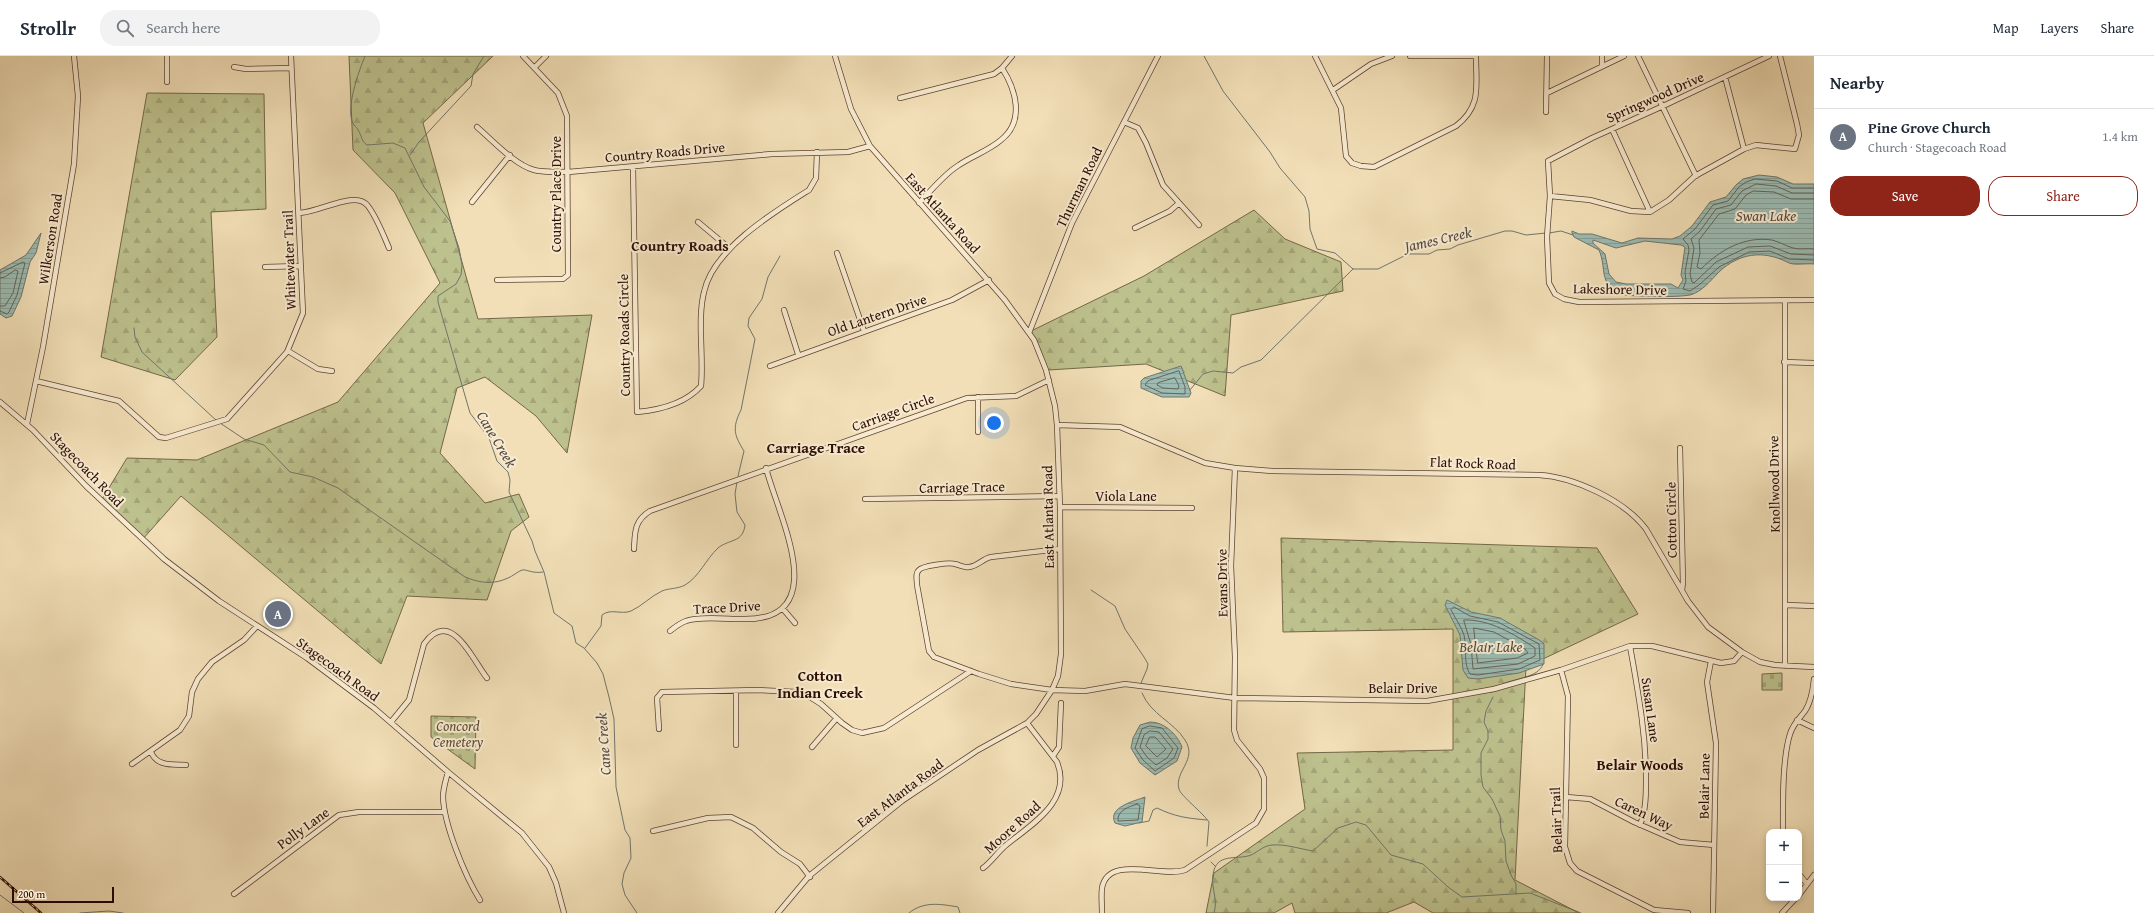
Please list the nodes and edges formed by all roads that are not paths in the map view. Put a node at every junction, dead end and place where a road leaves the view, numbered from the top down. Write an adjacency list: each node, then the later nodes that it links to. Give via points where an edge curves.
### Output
1 (74, 56): 70 (street, Wilkerson Road, via 78,96 74,164)
2 (167, 56): 25 (street)
3 (291, 56): 22 (street, Whitewater Trail)
4 (523, 56): 21 (street, Country Place Drive)
5 (546, 56): 21 (street)
6 (835, 56): 34 (street, East Atlanta Road, via 851,109)
7 (1012, 56): 23 (street)
8 (1158, 56): 31 (street, Thurman Road)
9 (1315, 56): 26 (street)
10 (1392, 56): 26 (street, via 1371,64)
11 (1410, 56): 12 (street)
12 (1476, 56): 26 (street, via 1476,94 1471,112 1465,120 1374,166 1361,166 1346,156 1341,108)
13 (1547, 56): 27 (street)
14 (1602, 56): 19 (street)
15 (1624, 56): 19 (street)
16 (1638, 56): 29 (street)
17 (1769, 56): 24 (street, Springwood Drive)
18 (1780, 56): 35 (street, via 1797,124 1795,149 1756,145)
19 (1602, 66): 27 (street)
20 (234, 67): 22 (street)
21 (535, 67): 40 (street, Country Place Drive, via 563,101 567,116)
22 (291, 68): 47 (street, Whitewater Trail)
23 (1002, 68): 28 (street, via 979,79); 44 (street, via 1017,101 1009,131 994,145 958,165)
24 (1725, 77): 29 (street, Springwood Drive); 35 (street)
25 (167, 82)
26 (1333, 90)
27 (1547, 93): 30 (street)
28 (900, 98)
29 (1662, 107): 33 (street, Springwood Drive); 41 (street)
30 (1546, 112)
31 (1124, 122): 45 (street, via 1138,128 1163,185); 62 (street, Thurman Road, via 1072,223)
32 (477, 127): 37 (street, Country Roads Drive)
33 (1612, 128): 38 (street, Springwood Drive); 46 (street)
34 (870, 146): 36 (street, Country Roads Drive, via 848,152); 44 (street, East Atlanta Road)
35 (1744, 149): 41 (street)
36 (817, 152): 39 (street, Country Roads Drive, via 718,158); 52 (street, Country Roads Circle, via 816,178 809,190)
37 (510, 155): 40 (street, Country Roads Drive, via 535,170); 43 (street)
38 (1550, 159): 42 (street, Lakeshore Drive, via 1547,167)
39 (633, 167): 40 (street, Country Roads Drive); 52 (street, Country Roads Circle, via 637,412 682,401 701,386 704,291 716,264)
40 (568, 172): 56 (street, Country Place Drive, via 566,278)
41 (1696, 176): 46 (street, via 1664,204)
42 (1550, 196): 46 (street, via 1590,200 1630,211); 59 (street, Lakeshore Drive, via 1547,237 1549,283 1556,294 1564,299 1596,303)
43 (472, 202)
44 (919, 204): 57 (street, East Atlanta Road)
45 (1179, 204): 49 (street); 50 (street)
46 (1650, 212)
47 (299, 214): 51 (street, via 316,212 350,199 363,202 371,210); 54 (street, Whitewater Trail)
48 (698, 222): 52 (street)
49 (1199, 225)
50 (1135, 228)
51 (389, 248)
52 (729, 248)
53 (837, 253): 61 (street)
54 (301, 266): 55 (street); 63 (street, Whitewater Trail, via 303,313)
55 (265, 268)
56 (497, 280)
57 (989, 280): 61 (street, Old Lantern Drive, via 952,300); 62 (street, East Atlanta Road)
58 (1814, 300): 59 (street, Lakeshore Drive)
59 (1785, 301): 65 (street, Knollwood Drive)
60 (784, 310): 64 (street)
61 (864, 331): 64 (street, Old Lantern Drive)
62 (1029, 332): 69 (street, East Atlanta Road)
63 (288, 351): 68 (street, via 318,369); 70 (street, Whitewater Trail, via 227,419 166,438 159,437 119,401)
64 (798, 354): 67 (street, Old Lantern Drive)
65 (1784, 362): 66 (street); 86 (street, Knollwood Drive)
66 (1814, 363)
67 (770, 366)
68 (332, 370)
69 (1049, 380): 71 (street, Carriage Circle, via 1016,396); 74 (street, East Atlanta Road)
70 (36, 381): 73 (street, Wilkerson Road)
71 (978, 397): 75 (street); 77 (street, Carriage Circle, via 967,398)
72 (0, 402): 73 (street, Stagecoach Road)
73 (27, 424): 90 (street, Stagecoach Road, via 146,544 194,582)
74 (1057, 425): 78 (street, Flat Rock Road, via 1120,428 1205,463); 79 (street, East Atlanta Road)
75 (978, 432)
76 (1680, 448): 85 (street, Cotton Circle)
77 (766, 468): 83 (street, Carriage Circle, via 650,511 642,516 635,531); 88 (street, via 790,538 795,565 790,597)
78 (1235, 468): 85 (street, Flat Rock Road, via 1554,477 1610,498 1636,516); 103 (street, Evans Drive, via 1231,566)
79 (1059, 496): 80 (street, Carriage Trace); 81 (street, East Atlanta Road)
80 (865, 499)
81 (1060, 507): 82 (street, Viola Lane); 84 (street, East Atlanta Road)
82 (1192, 508)
83 (634, 549)
84 (1060, 549): 98 (street, Belair Drive, via 991,556 975,566 951,564 918,570 917,585 929,651 934,657); 101 (street, East Atlanta Road, via 1061,654 1058,676)
85 (1682, 590): 93 (street, Flat Rock Road, via 1702,621)
86 (1786, 605): 87 (street); 95 (street, Knollwood Drive)
87 (1814, 606)
88 (783, 609): 89 (street); 91 (street, Trace Drive, via 764,617 750,619 687,621)
89 (795, 623)
90 (257, 626): 107 (street, Stagecoach Road, via 307,658); 113 (street, via 244,640 212,662 198,679 192,692 189,716 185,725 175,736)
91 (670, 631)
92 (1630, 646): 94 (street, Belair Drive, via 1652,646); 97 (street, Belair Drive); 120 (street, Susan Lane, via 1646,746 1646,801)
93 (1742, 652): 94 (street, Belair Drive, via 1730,663); 95 (street, Flat Rock Road, via 1766,664)
94 (1711, 661): 123 (street, Belair Lane, via 1707,682 1716,743)
95 (1785, 666): 96 (street, Flat Rock Road)
96 (1814, 667)
97 (1561, 670): 103 (street, Belair Drive, via 1494,689 1427,701); 118 (street, Belair Trail, via 1568,696)
98 (971, 671): 101 (street, Belair Drive, via 1011,684); 105 (street, via 892,724 874,732 857,732)
99 (486, 678): 107 (street, via 461,639 449,633 438,633 424,644 409,700)
100 (1814, 679): 106 (street, via 1811,697)
101 (1052, 690): 103 (street, Belair Drive, via 1085,691 1125,684); 108 (street, East Atlanta Road)
102 (736, 691): 105 (street, via 797,692 821,704); 110 (street, via 662,692 657,698); 111 (street)
103 (1235, 698): 135 (street, Evans Drive, via 1235,735 1264,778 1264,809 1261,818 1182,870 1124,869 1113,872 1102,886)
104 (1061, 703): 114 (street, via 1059,747)
105 (836, 719): 112 (street)
106 (1797, 720): 109 (street); 121 (street, via 1787,748)
107 (391, 722): 117 (street, Stagecoach Road)
108 (1027, 723): 114 (street, Moore Road); 126 (street, East Atlanta Road, via 978,750 902,801)
109 (1814, 728)
110 (660, 729)
111 (736, 745)
112 (812, 747)
113 (151, 752): 115 (street); 116 (street, via 156,761 163,764)
114 (1053, 756): 124 (street, Moore Road, via 1059,766 1059,781 1056,798 1051,807)
115 (132, 764)
116 (186, 765)
117 (448, 772): 119 (street, via 443,796); 133 (street, Stagecoach Road, via 522,833 538,851 556,883)
118 (1566, 797): 120 (street, Caren Way, via 1590,799); 136 (street, Belair Trail, via 1565,847 1570,863 1577,871 1654,910)
119 (445, 812): 130 (street, Polly Lane, via 359,812 338,815); 131 (street, via 469,879)
120 (1640, 824): 123 (street, Caren Way, via 1680,842)
121 (1783, 829)
122 (653, 831): 126 (street, via 708,818 732,817 753,828 781,852 800,864)
123 (1714, 844): 137 (street, Belair Lane)
124 (983, 868)
125 (1814, 875): 128 (street)
126 (810, 877): 134 (street, East Atlanta Road)
127 (1802, 878): 128 (street)
128 (1807, 884): 129 (street)
129 (1802, 891)
130 (234, 894)
131 (480, 900)
132 (1793, 901): 138 (street)
133 (564, 913)
134 (778, 913)
135 (1102, 913)
136 (1688, 913)
137 (1713, 913)
138 (1782, 913)

